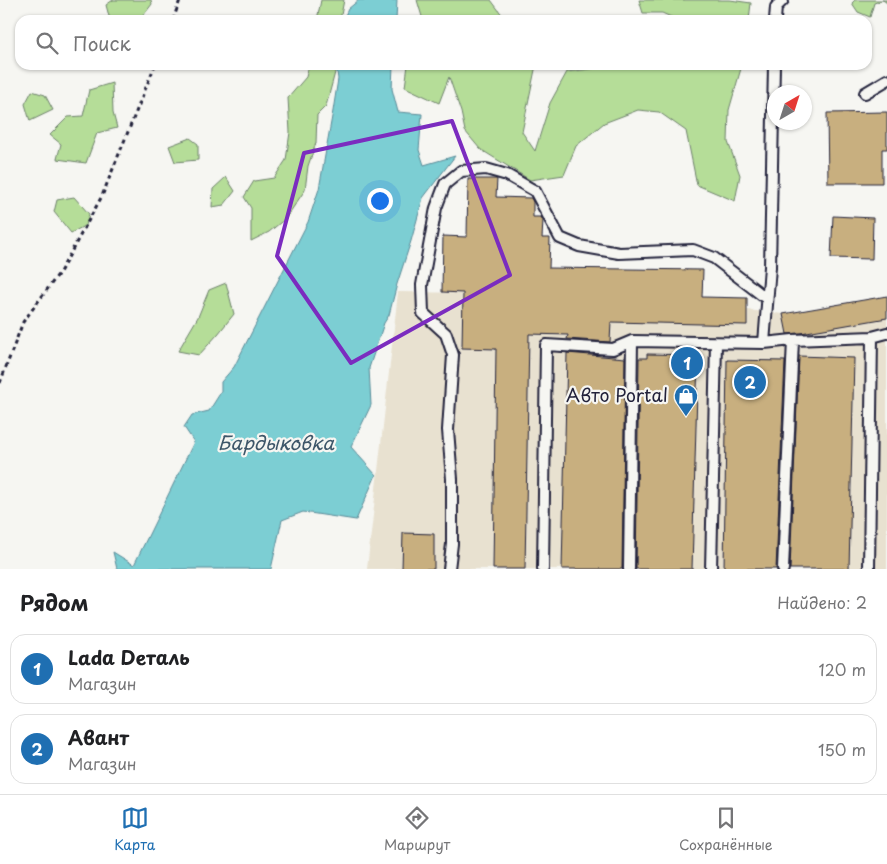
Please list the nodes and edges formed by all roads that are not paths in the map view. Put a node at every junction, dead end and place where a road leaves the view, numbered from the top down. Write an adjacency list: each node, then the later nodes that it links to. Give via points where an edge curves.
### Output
1 (783, 0): 2 (lane, via 776,8)
2 (776, 15)
3 (774, 70): 6 (lane)
4 (887, 80): 5 (lane)
5 (865, 93)
6 (767, 299): 12 (lane); 13 (lane, via 714,258 693,250 619,253 579,246 560,238 535,191 507,175 486,169 461,171 446,184 436,208 422,285 423,313 446,334 453,356 448,430 452,479)
7 (887, 333): 8 (lane)
8 (872, 337): 9 (lane); 18 (lane)
9 (793, 340): 12 (lane); 17 (lane)
10 (632, 341): 11 (lane); 14 (lane, via 613,349 546,345); 15 (lane)
11 (716, 343): 12 (lane); 16 (lane)
12 (764, 343)
13 (449, 569)
14 (543, 569)
15 (629, 569)
16 (710, 569)
17 (783, 569)
18 (869, 569)

